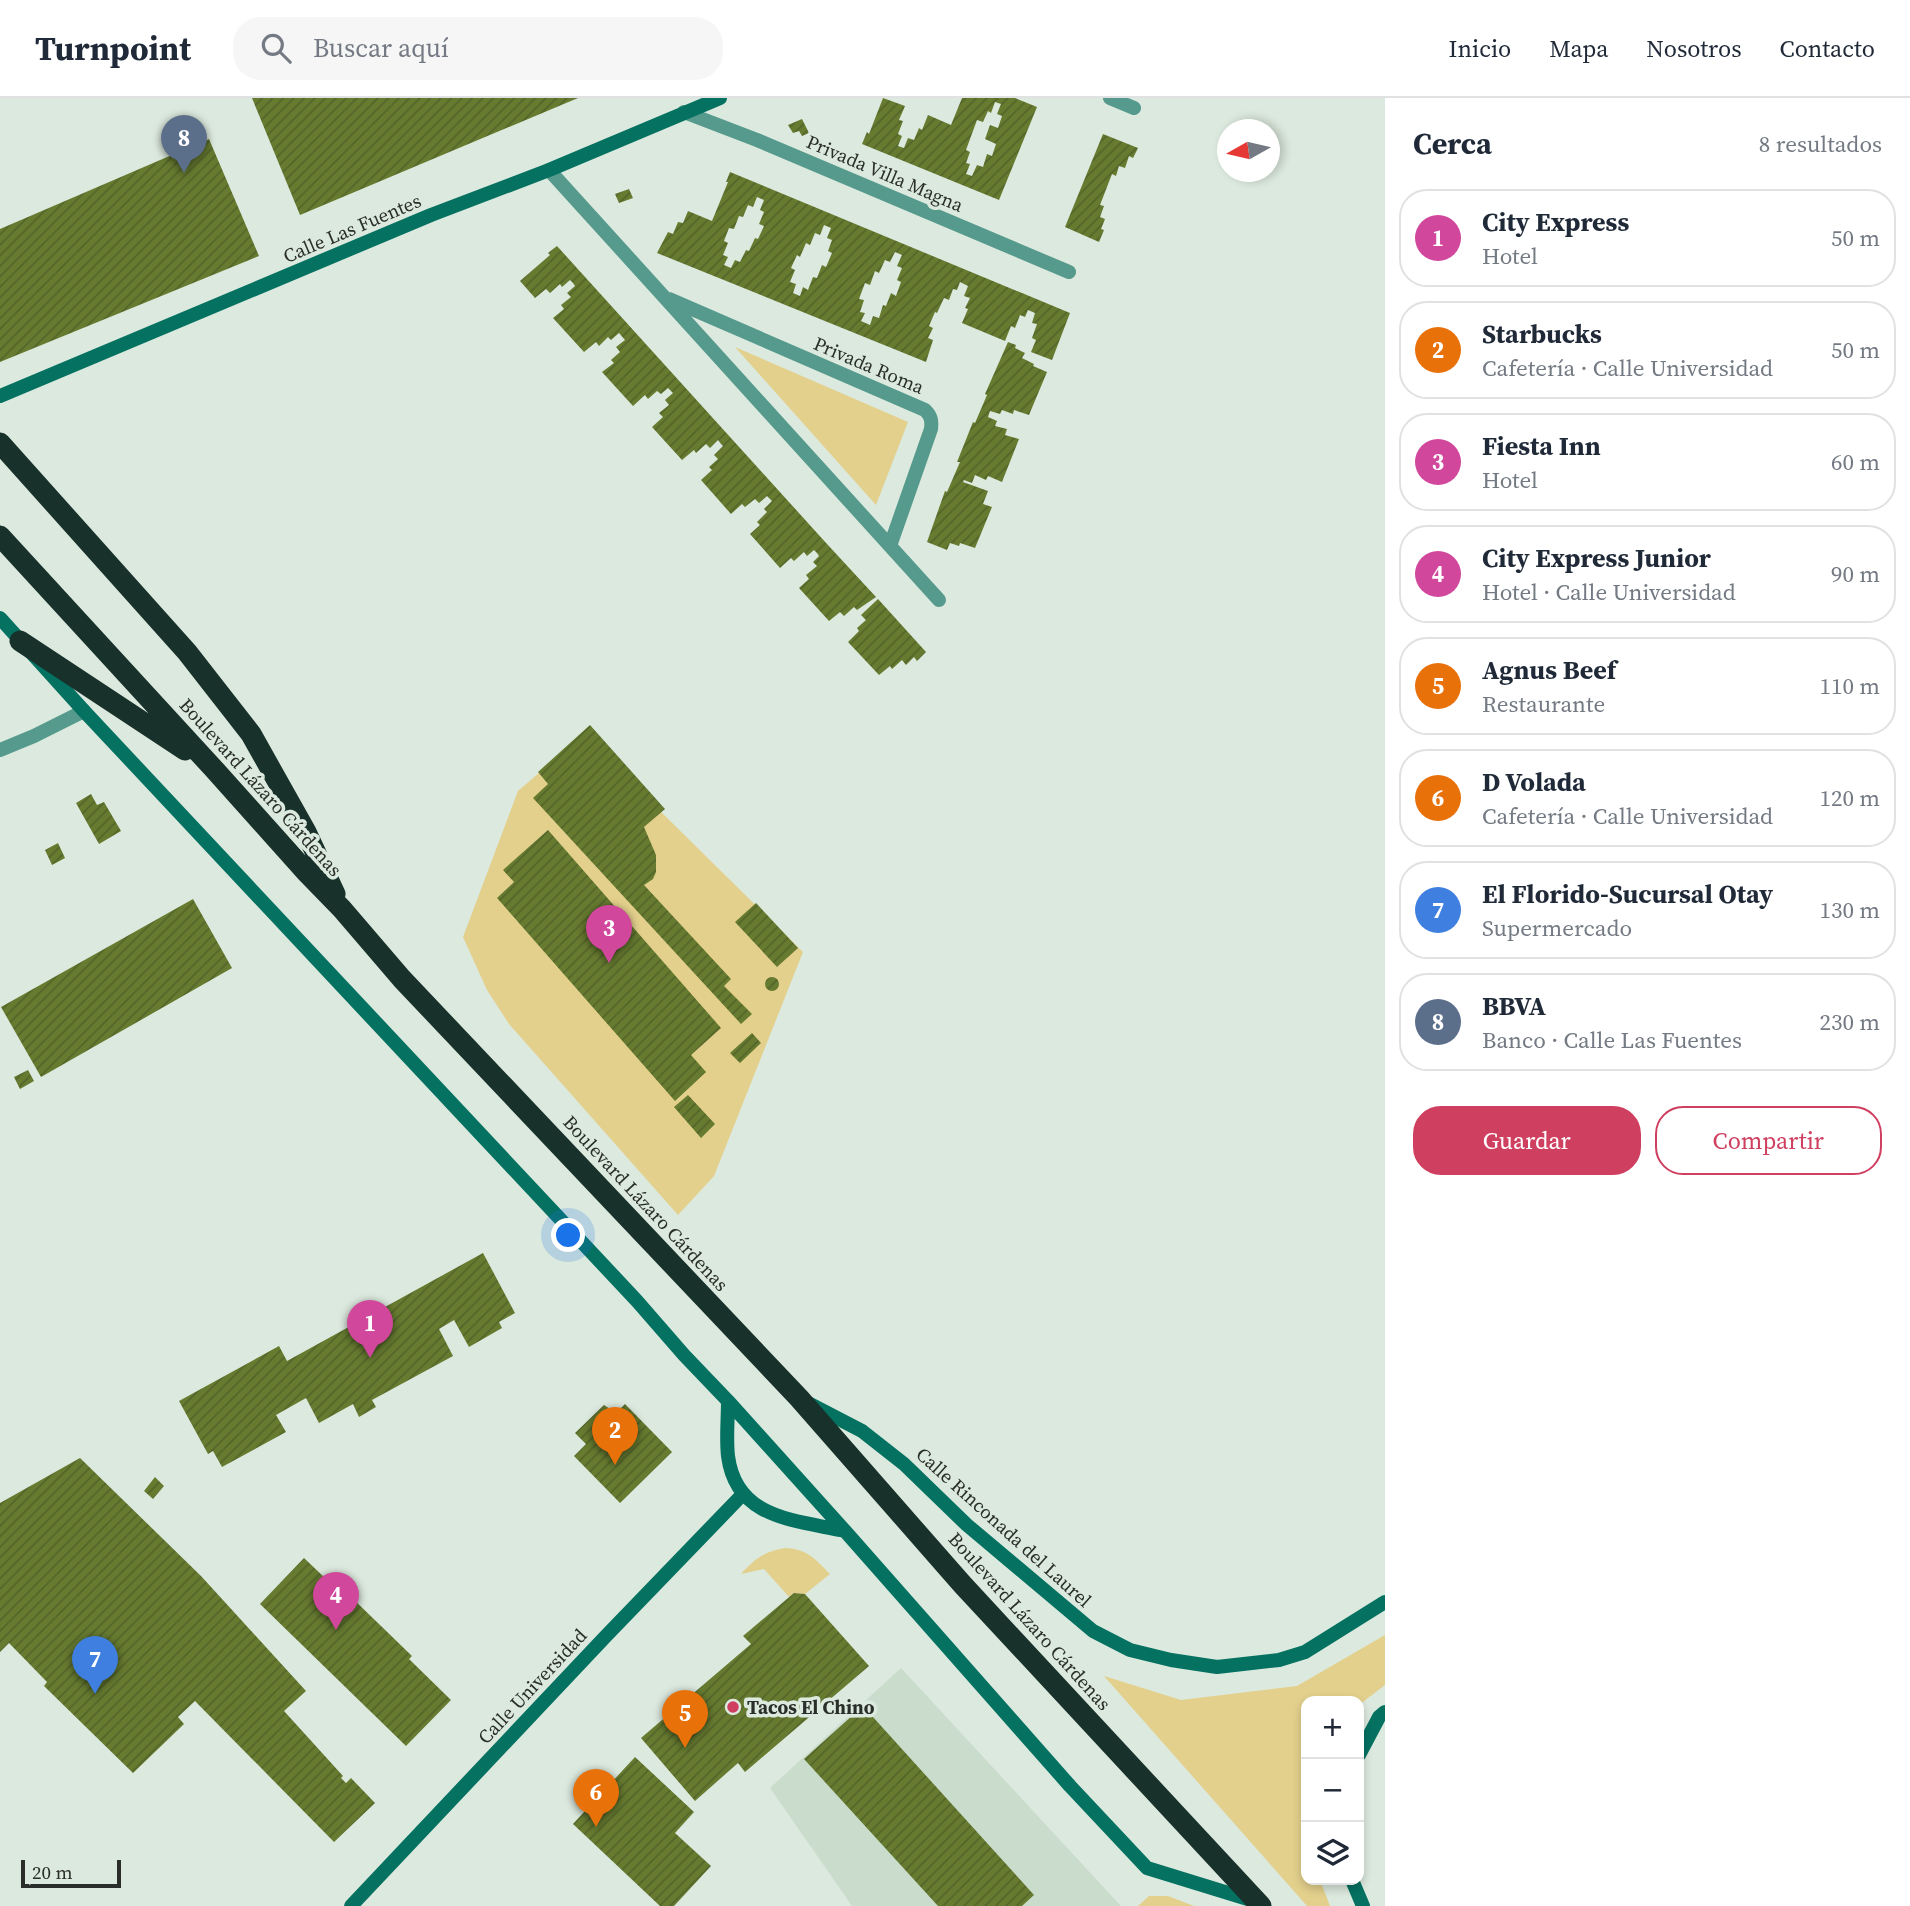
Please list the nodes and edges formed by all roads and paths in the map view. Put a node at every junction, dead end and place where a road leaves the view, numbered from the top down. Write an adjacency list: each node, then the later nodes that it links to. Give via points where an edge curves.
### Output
1 (720, 98): 4 (street, Calle Las Fuentes)
2 (1110, 98): 3 (street)
3 (1134, 108)
4 (684, 112): 5 (street, Calle Las Fuentes); 6 (street, Privada Villa Magna)
5 (549, 170): 7 (street, Privada Roma); 8 (street, Calle Las Fuentes)
6 (1069, 272)
7 (664, 297): 11 (street, Privada Roma); 11 (street, Privada Roma, via 930,415 931,429)
8 (0, 396)
9 (0, 443): 18 (highway, via 187,652 251,734 306,832)
10 (0, 536): 17 (highway, Boulevard Lázaro Cárdenas)
11 (890, 546): 12 (street, Privada Roma)
12 (939, 600)
13 (0, 618): 14 (street)
14 (20, 641): 15 (street); 17 (highway)
15 (83, 712): 16 (street); 20 (street)
16 (0, 750)
17 (214, 768): 18 (highway, Boulevard Lázaro Cárdenas)
18 (342, 909): 19 (highway, Boulevard Lázaro Cárdenas, via 402,979)
19 (799, 1398): 23 (street, Calle Rinconada del Laurel, via 862,1431 1093,1631 1130,1650 1217,1667 1279,1660 1305,1652); 27 (highway, Boulevard Lázaro Cárdenas, via 962,1584)
20 (728, 1401): 21 (street, via 728,1456); 22 (street)
21 (742, 1495): 22 (street, via 770,1514); 28 (street, Calle Universidad)
22 (845, 1531): 27 (street, Boulevard Lázaro Cárdenas, via 1147,1868)
23 (1385, 1602)
24 (1385, 1712): 25 (street)
25 (1364, 1746)
26 (1354, 1885): 29 (street)
27 (1259, 1904)
28 (351, 1906)
29 (1363, 1906)

